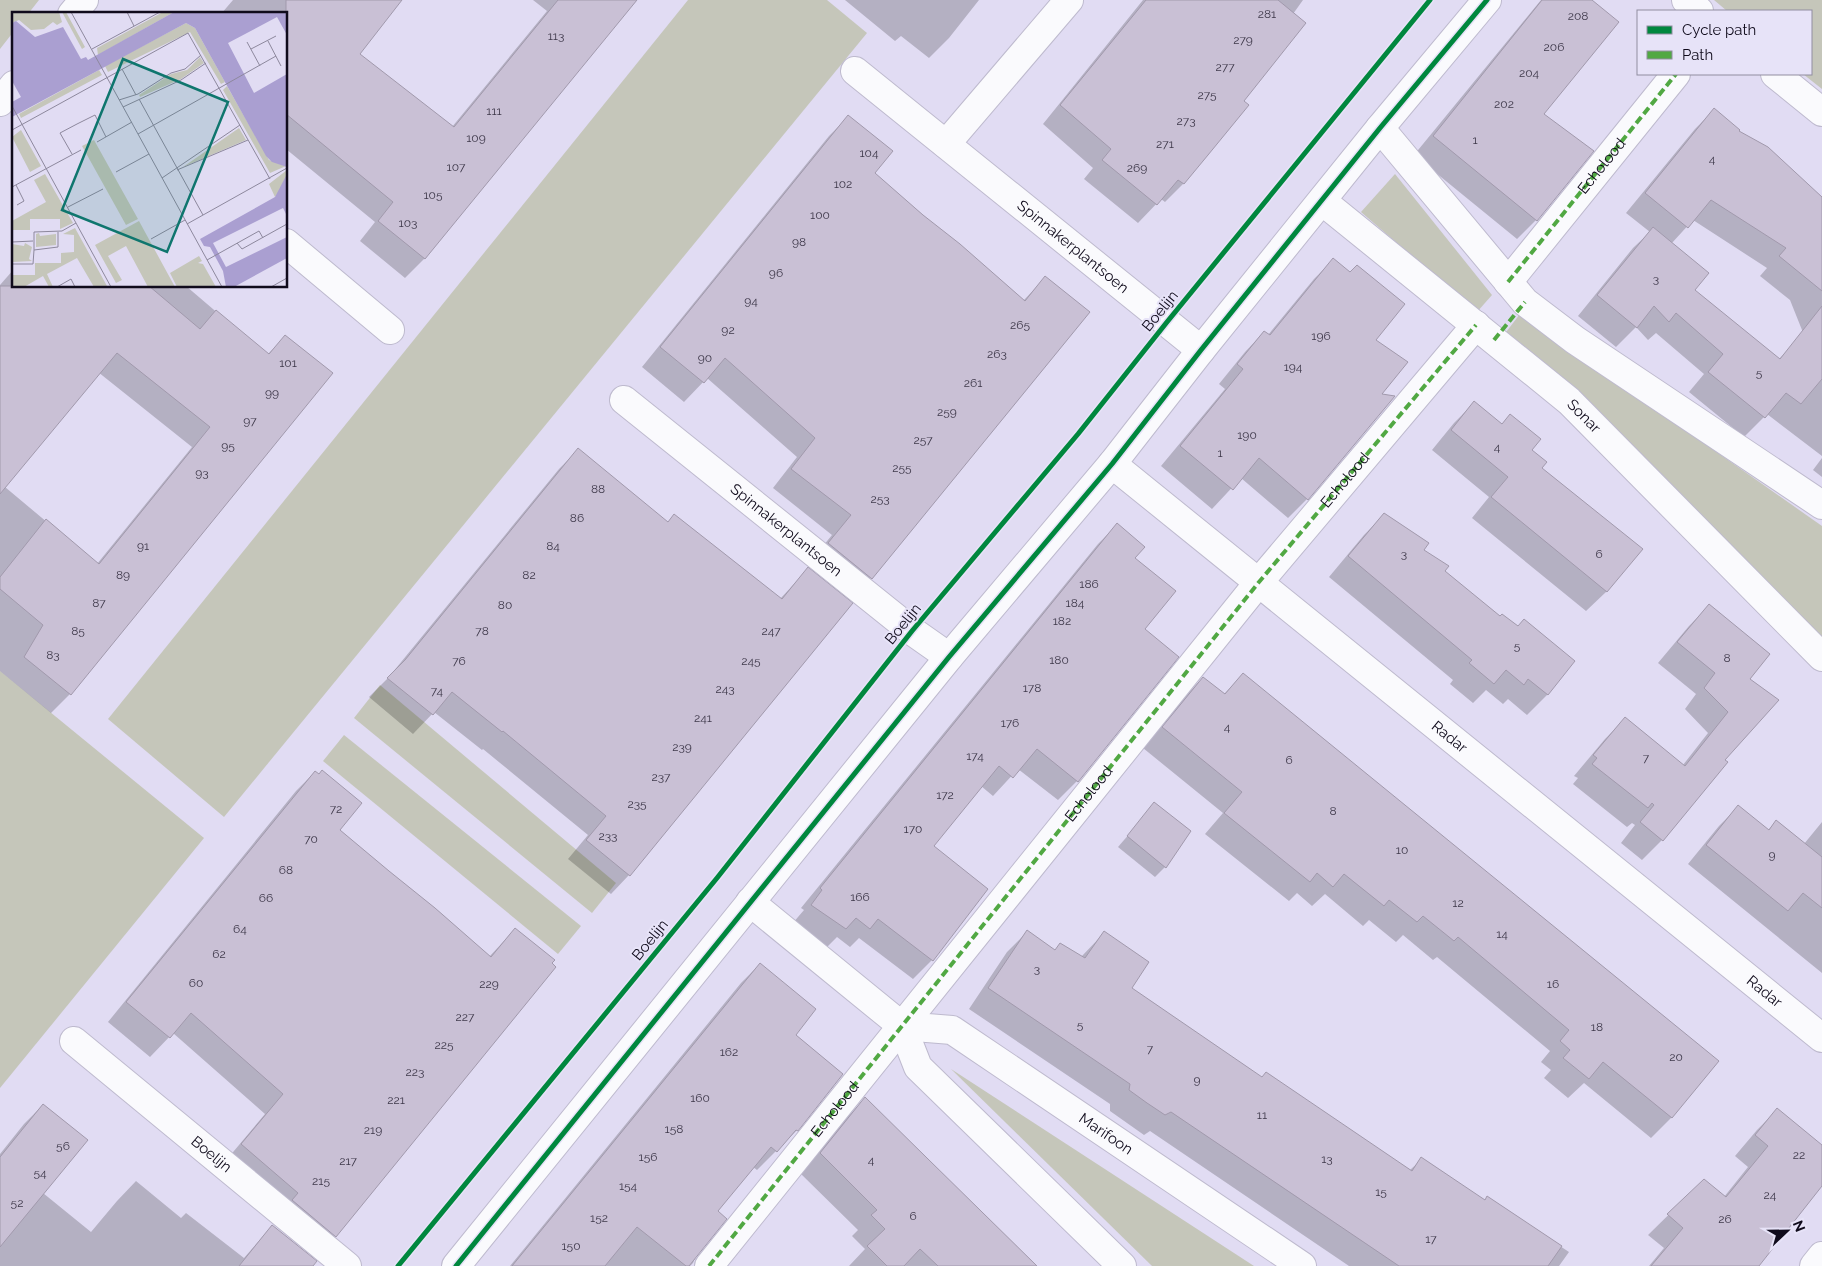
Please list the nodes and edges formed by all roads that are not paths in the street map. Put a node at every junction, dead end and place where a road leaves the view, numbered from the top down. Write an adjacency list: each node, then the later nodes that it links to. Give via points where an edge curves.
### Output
1 (84, 0): 6 (street)
2 (1069, 0): 14 (street)
3 (1487, 0): 13 (street)
4 (1686, 0): 5 (street)
5 (1698, 10)
6 (74, 12)
7 (855, 71): 14 (street, Spinnakerplantsoen)
8 (1675, 75): 17 (street, Echolood)
9 (1777, 75): 12 (street)
10 (12, 87): 11 (street)
11 (0, 102)
12 (1822, 112)
13 (1380, 128): 15 (street); 17 (street)
14 (946, 144): 20 (street, Spinnakerplantsoen)
15 (1322, 201): 18 (street, Sonar); 20 (street)
16 (288, 245): 19 (street)
17 (1508, 282): 23 (street, via 1525,302 1575,340)
18 (1476, 325): 24 (street, Echolood); 26 (street, Sonar, via 1569,401)
19 (390, 330)
20 (1201, 350): 22 (street)
21 (624, 400): 25 (street, Spinnakerplantsoen)
22 (1112, 464): 24 (street, Radar); 25 (street)
23 (1822, 505)
24 (1258, 582): 28 (street, Echolood); 29 (street, Radar)
25 (949, 657): 27 (street)
26 (1822, 657)
27 (750, 902): 28 (street); 33 (street)
28 (902, 1026): 34 (street, Echolood); 35 (street, via 918,1067); 36 (street, Marifoon, via 952,1030)
29 (1822, 1038)
30 (74, 1041): 32 (street, Boelijn)
31 (1822, 1256): 37 (street)
32 (347, 1266)
33 (456, 1266)
34 (708, 1266)
35 (1122, 1266)
36 (1302, 1266)
37 (1814, 1266)

